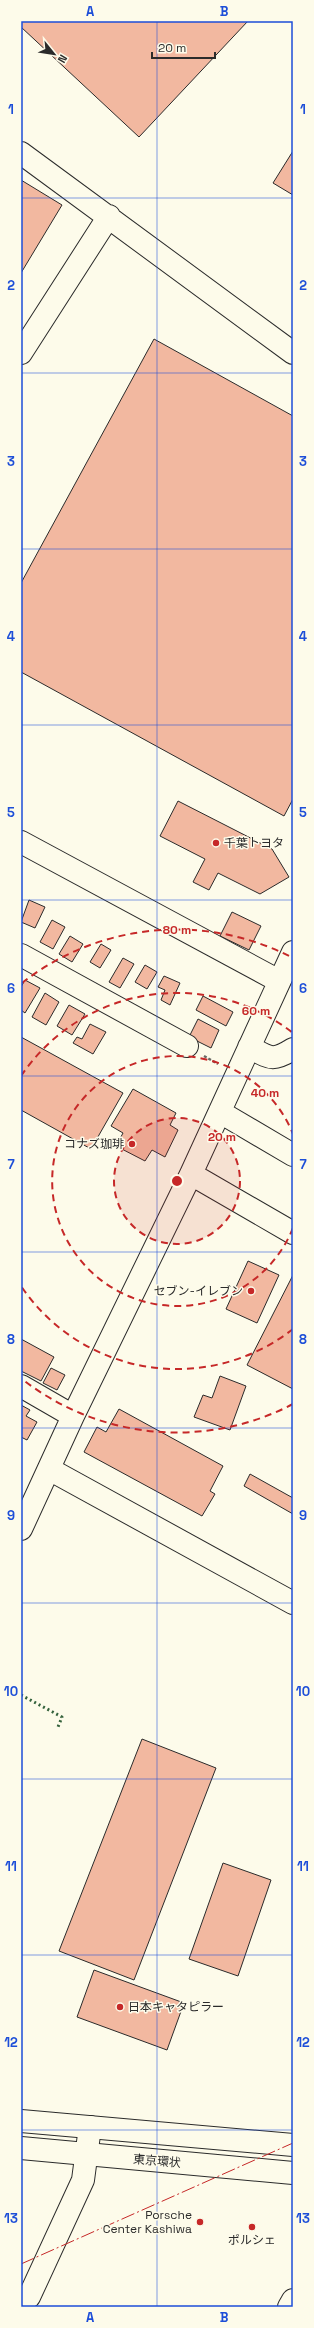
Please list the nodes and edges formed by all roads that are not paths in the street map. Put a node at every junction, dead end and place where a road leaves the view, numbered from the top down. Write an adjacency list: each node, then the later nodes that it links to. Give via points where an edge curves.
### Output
1 (21, 153): 2 (main road)
2 (109, 216): 3 (main road); 4 (main road)
3 (21, 353)
4 (293, 353)
5 (21, 842): 8 (main road)
6 (293, 952): 8 (main road)
7 (21, 955): 9 (main road)
8 (279, 981): 10 (main road)
9 (186, 1046)
10 (249, 1048): 11 (main road, via 270,1059 278,1058); 12 (main road)
11 (293, 1049)
12 (220, 1112): 13 (main road); 14 (main road)
13 (293, 1155)
14 (191, 1174): 15 (main road); 17 (main road)
15 (293, 1233)
16 (21, 1386): 17 (main road)
17 (73, 1416): 18 (main road)
18 (49, 1469): 19 (main road); 20 (main road)
19 (21, 1528)
20 (293, 1603)
21 (21, 2121): 22 (main road)
22 (90, 2127): 23 (main road); 25 (main road)
23 (293, 2145)
24 (21, 2148): 25 (main road, 東京環状)
25 (87, 2154): 26 (main road, 東京環状); 27 (main road, via 83,2180)
26 (293, 2173)
27 (29, 2297)
28 (293, 2300): 29 (main road)
29 (289, 2307)

